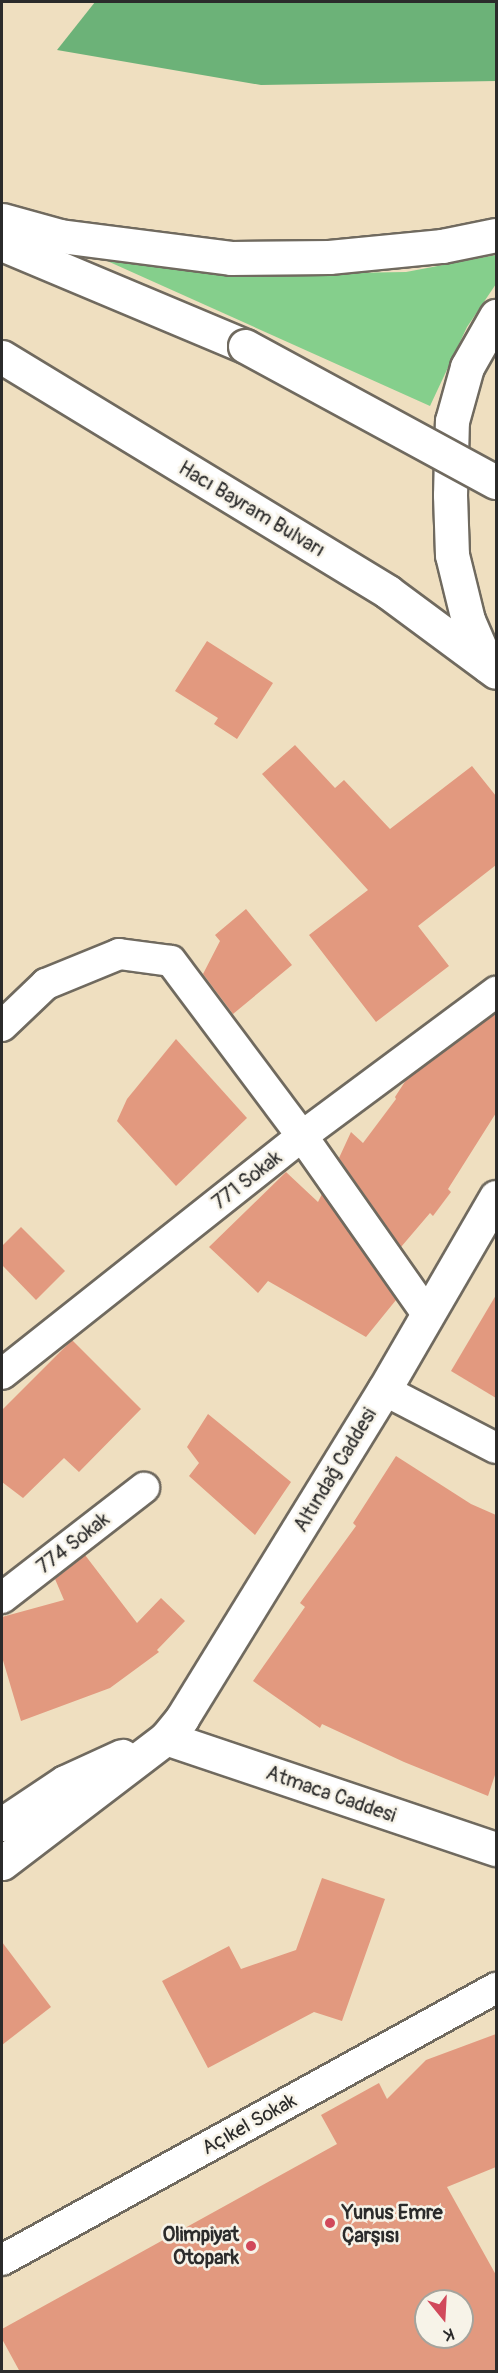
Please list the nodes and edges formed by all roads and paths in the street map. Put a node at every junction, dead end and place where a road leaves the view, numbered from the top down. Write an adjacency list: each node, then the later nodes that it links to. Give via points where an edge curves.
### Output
1 (2, 220): 2 (main road, via 60,236 231,258 329,256 442,246)
2 (496, 235)
3 (2, 244): 6 (main road, bridge, via 245,346)
4 (496, 316): 7 (main road, via 467,367 452,421 450,495 452,555 468,620)
5 (2, 357): 7 (main road, Hacı Bayram Bulvarı, via 388,592)
6 (496, 482)
7 (492, 669)
8 (496, 992): 10 (street, 771 Sokak)
9 (2, 1026): 10 (street, via 46,984 119,954 171,961)
10 (302, 1136): 12 (street); 13 (street, 771 Sokak)
11 (496, 1197): 12 (main road, Altındağ Caddesi)
12 (427, 1314): 14 (main road, Altındağ Caddesi)
13 (2, 1374)
14 (384, 1390): 15 (street); 18 (main road, Altındağ Caddesi, via 202,1689)
15 (496, 1448)
16 (144, 1488): 17 (street, 774 Sokak)
17 (2, 1598)
18 (166, 1738): 19 (main road, via 65,1782); 20 (main road, Atmaca Caddesi); 21 (main road, Altındağ Caddesi)
19 (2, 1824)
20 (496, 1849)
21 (2, 1863)
22 (496, 1988): 23 (street, Açıkel Sokak)
23 (2, 2260)

